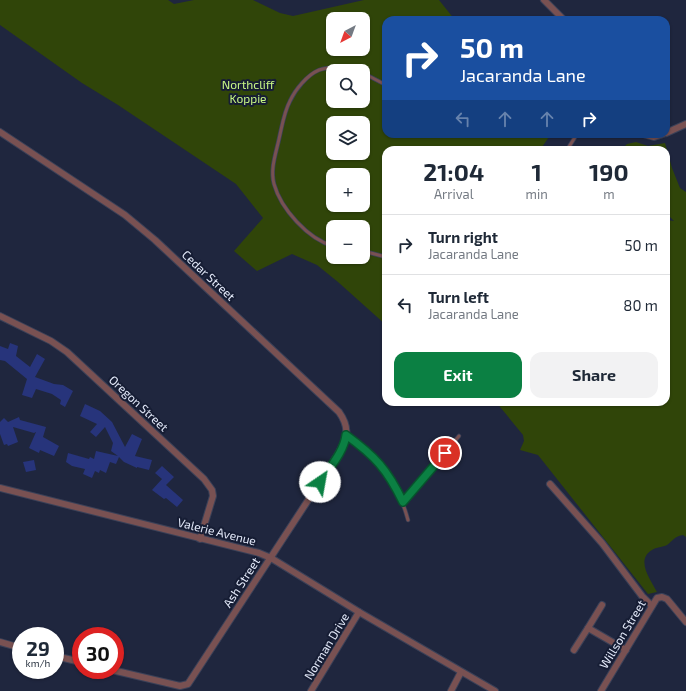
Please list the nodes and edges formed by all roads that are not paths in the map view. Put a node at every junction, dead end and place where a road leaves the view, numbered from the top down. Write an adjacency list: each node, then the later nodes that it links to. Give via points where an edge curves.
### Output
1 (544, 0): 2 (street)
2 (560, 16)
3 (326, 69): 9 (lane, via 318,70 307,78 289,102 273,164 277,192 296,221 311,235)
4 (370, 77): 5 (lane)
5 (382, 83)
6 (686, 124): 7 (street)
7 (670, 131)
8 (0, 132): 13 (street, Cedar Street, via 125,215 155,240 338,412 344,419)
9 (326, 243)
10 (370, 253): 11 (lane)
11 (382, 256)
12 (0, 316): 19 (street, Oregon Street, via 67,352 204,479 213,496)
13 (346, 435): 17 (lane, via 379,462); 20 (street, Ash Street, via 343,446)
14 (459, 436): 17 (lane)
15 (550, 484): 22 (street, via 602,543)
16 (0, 488): 19 (street, Valerie Avenue)
17 (403, 502): 18 (lane)
18 (408, 520)
19 (200, 539): 20 (street, Valerie Avenue)
20 (270, 558): 23 (street, Valerie Avenue); 31 (street, Ash Street, via 185,686)
21 (602, 604): 25 (street)
22 (651, 605): 24 (street, Willson Street, via 658,597 667,599); 29 (street, Willson Street)
23 (358, 612): 30 (street, Valerie Avenue); 32 (street, Norman Drive)
24 (686, 622)
25 (588, 628): 28 (street); 29 (street)
26 (0, 642): 27 (street)
27 (12, 645)
28 (574, 650)
29 (626, 650): 35 (street, Willson Street)
30 (461, 672): 33 (street); 34 (street, Valerie Avenue)
31 (124, 673)
32 (311, 691)
33 (451, 691)
34 (496, 691)
35 (601, 691)

